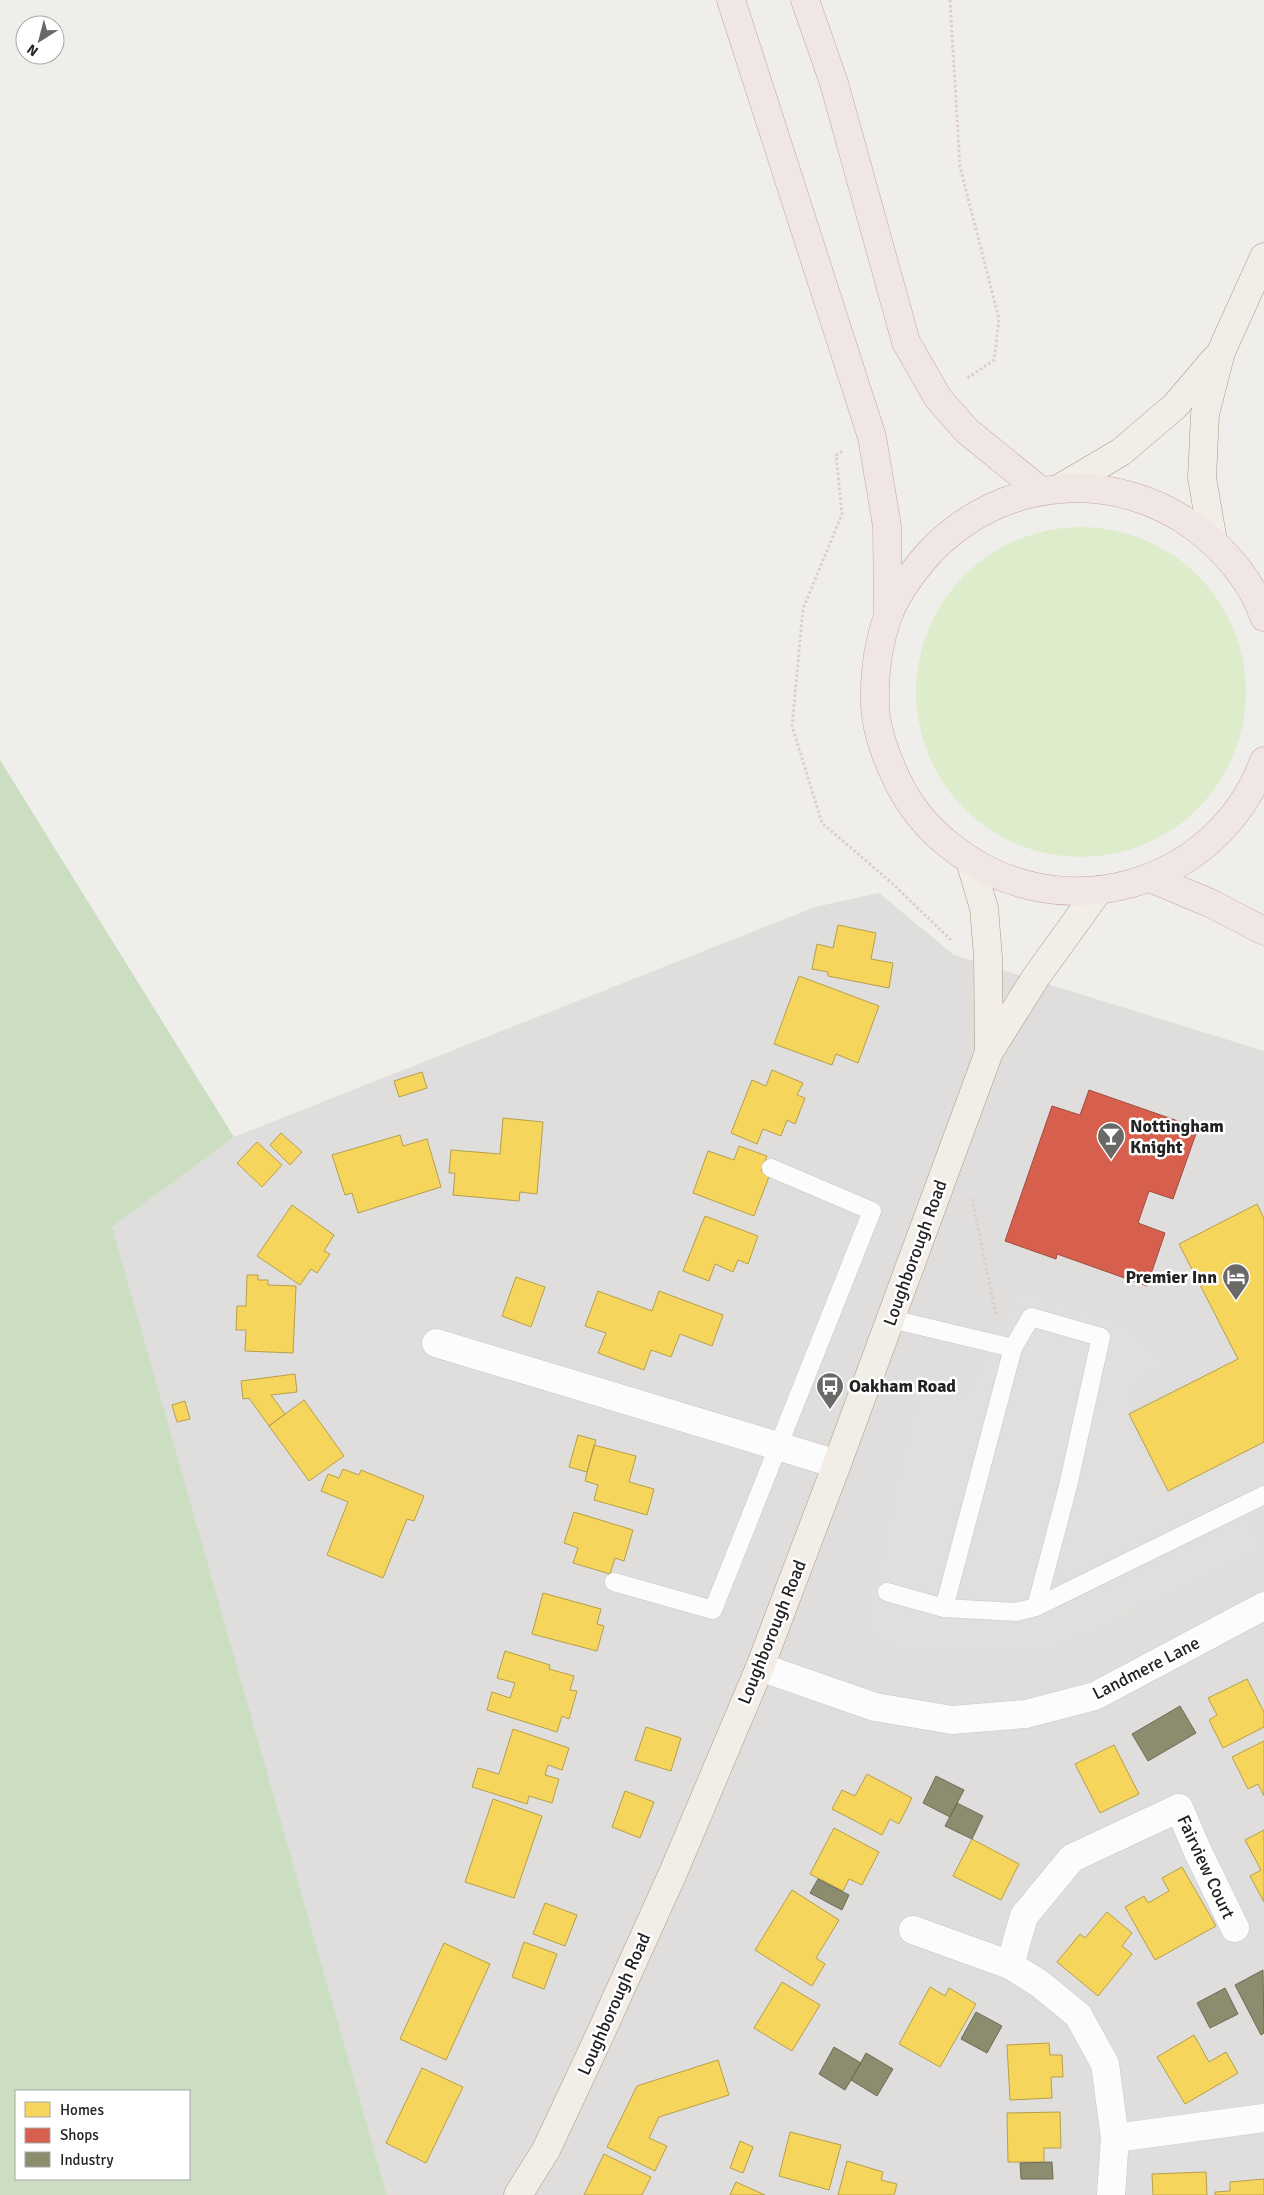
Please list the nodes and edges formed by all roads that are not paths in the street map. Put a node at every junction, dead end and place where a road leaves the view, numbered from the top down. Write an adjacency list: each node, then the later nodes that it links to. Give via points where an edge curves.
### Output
1 (731, 0): 7 (highway, via 872,437 887,526)
2 (805, 0): 5 (highway, via 834,83 906,342 938,398 968,431)
3 (1264, 257): 4 (main road)
4 (1221, 352): 5 (main road, via 1176,406 1121,452); 6 (main road, via 1205,414 1202,478)
5 (1051, 489): 6 (highway, via 1093,489 1126,494 1157,505); 7 (highway, via 992,506 949,533 914,570)
6 (1213, 541): 8 (highway, via 1241,573)
7 (888, 615): 10 (highway, via 876,660 875,707 884,753 904,795 933,832)
8 (1264, 617)
9 (1264, 762): 11 (highway, via 1256,784 1228,824 1193,855)
10 (970, 862): 12 (highway, via 1010,881 1053,891); 14 (main road, Loughborough Road, via 984,908)
11 (1150, 878): 12 (highway); 13 (highway, via 1210,903)
12 (1098, 891): 14 (main road, Loughborough Road, via 1036,978)
13 (1264, 931)
14 (989, 1052): 16 (main road, Loughborough Road)
15 (770, 1168): 19 (lane, via 872,1211)
16 (891, 1319): 18 (lane); 20 (main road, Loughborough Road)
17 (436, 1343): 19 (street)
18 (1008, 1347): 24 (lane, via 1031,1317 1101,1337 1068,1486); 26 (lane)
19 (779, 1447): 20 (street); 22 (lane, via 713,1610)
20 (837, 1464): 27 (main road, Loughborough Road)
21 (1264, 1495): 24 (lane)
22 (614, 1582)
23 (888, 1592): 26 (lane)
24 (1036, 1606): 26 (lane, via 1016,1612)
25 (1264, 1606): 27 (street, Landmere Lane, via 1095,1696 1026,1714 952,1720 875,1707)
26 (944, 1608)
27 (760, 1667): 33 (main road, Loughborough Road, via 598,2040 546,2150)
28 (1235, 1928): 30 (street, Fairview Court, via 1179,1808 1072,1858 1024,1916)
29 (913, 1930): 30 (street)
30 (1010, 1965): 32 (street, via 1078,2015 1105,2064)
31 (1264, 2118): 32 (street)
32 (1115, 2138): 34 (street)
33 (518, 2195)
34 (1111, 2195)

